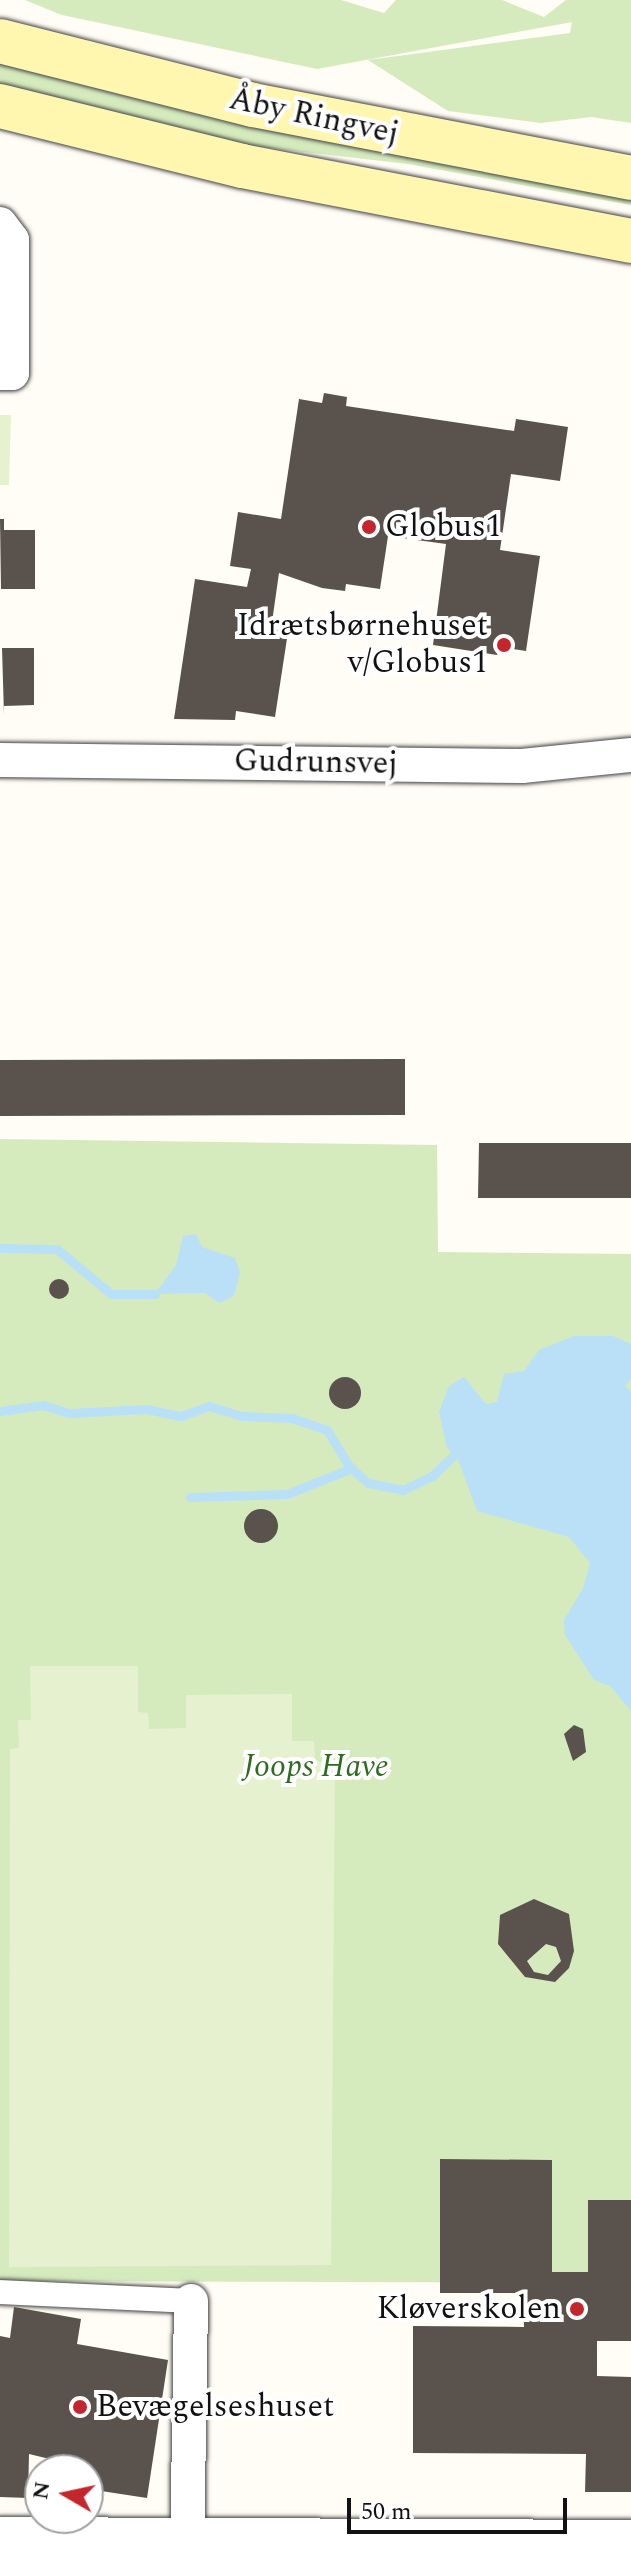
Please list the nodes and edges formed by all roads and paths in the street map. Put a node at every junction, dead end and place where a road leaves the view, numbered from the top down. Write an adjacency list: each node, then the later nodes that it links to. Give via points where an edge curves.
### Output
1 (0, 41): 3 (main road, Åby Ringvej, via 253,105)
2 (0, 106): 5 (main road, Åby Ringvej, via 242,166)
3 (631, 178)
4 (0, 224): 6 (street, via 12,240 12,373)
5 (631, 241)
6 (0, 373)
7 (631, 755): 8 (street, Gudrunsvej, via 522,766)
8 (0, 760)
9 (0, 2292): 10 (street)
10 (191, 2301): 13 (street)
11 (0, 2538): 13 (street)
12 (631, 2541): 13 (street)
13 (188, 2548)

